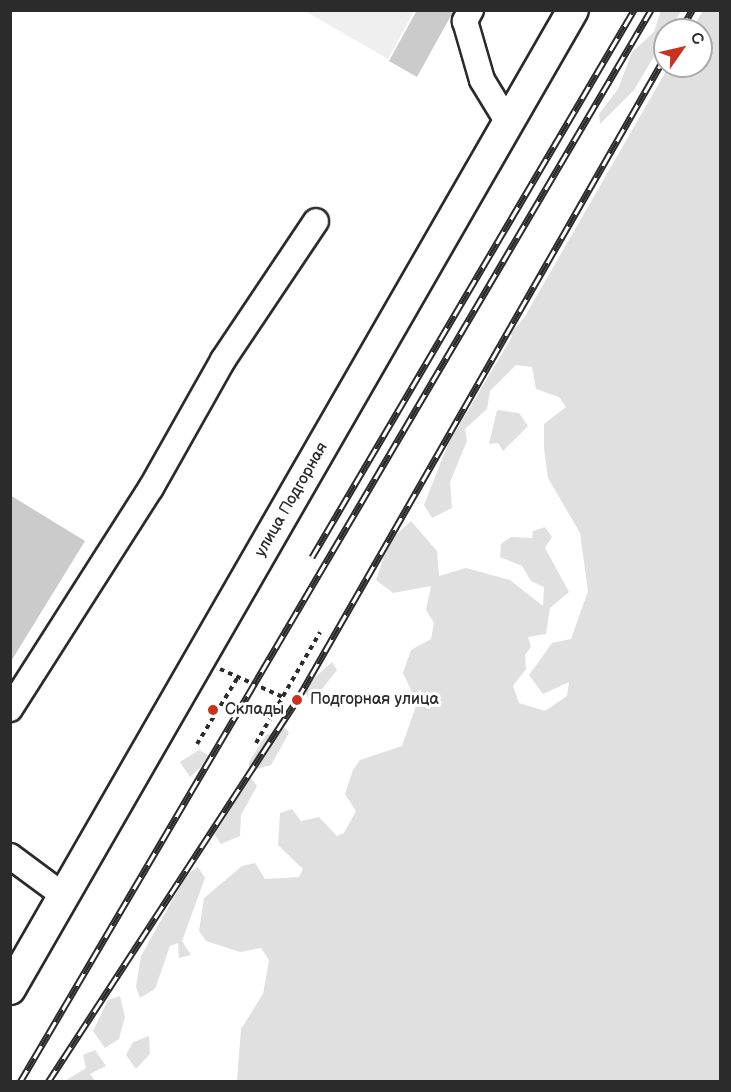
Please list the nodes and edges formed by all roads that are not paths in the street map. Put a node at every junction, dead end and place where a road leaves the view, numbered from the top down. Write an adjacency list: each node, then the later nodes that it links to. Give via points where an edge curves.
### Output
1 (573, 10): 3 (main road, улица Подгорная)
2 (466, 14): 3 (lane, via 482,80)
3 (507, 121): 7 (main road, улица Подгорная)
4 (316, 221): 5 (lane, via 223,360 151,488)
5 (10, 709)
6 (10, 856): 7 (lane)
7 (64, 896): 8 (main road, улица Подгорная)
8 (10, 989)

